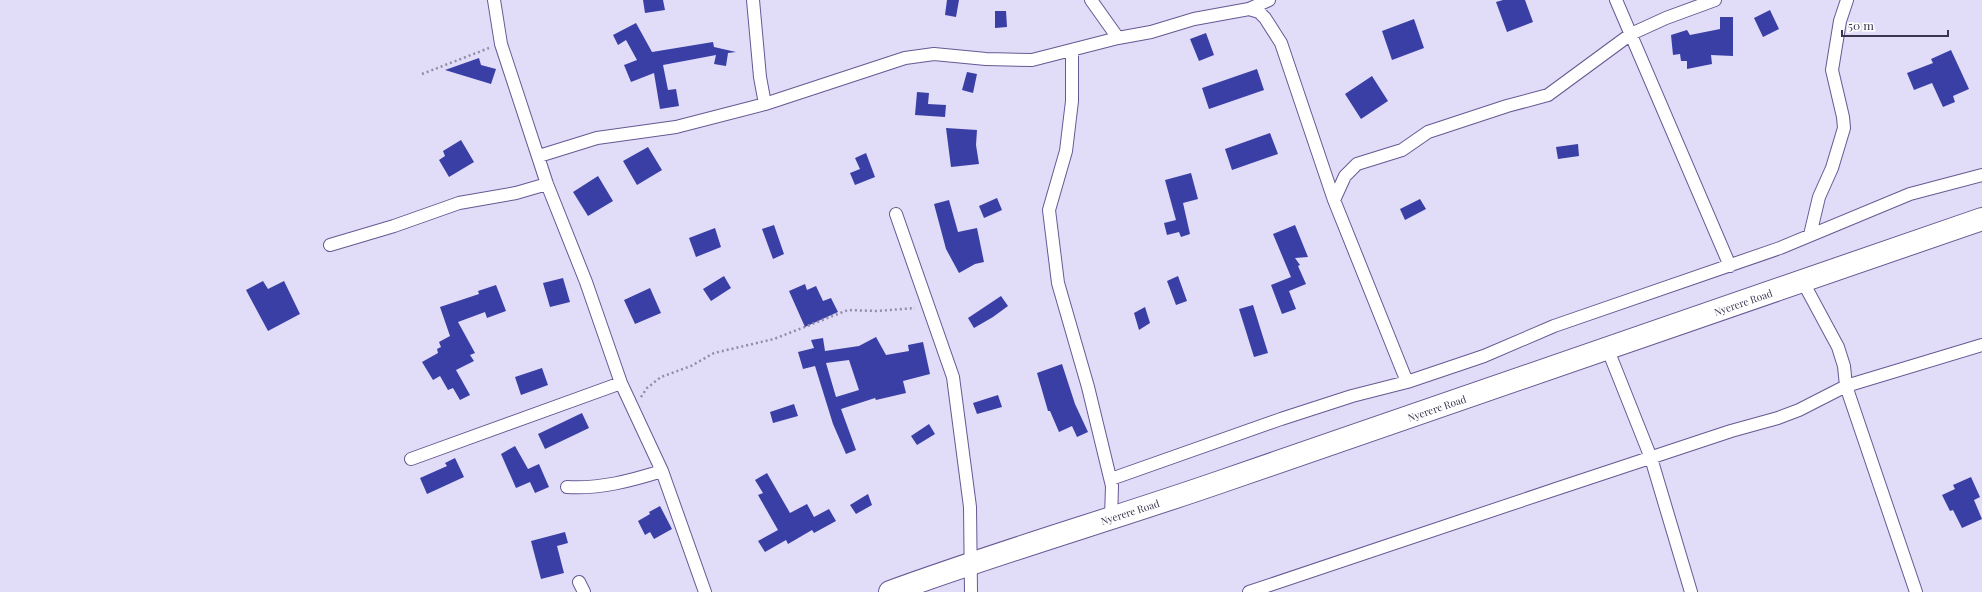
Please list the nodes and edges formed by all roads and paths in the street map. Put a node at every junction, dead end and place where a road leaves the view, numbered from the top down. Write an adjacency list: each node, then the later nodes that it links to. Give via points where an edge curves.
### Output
1 (494, 0): 11 (street)
2 (753, 0): 14 (street)
3 (1091, 0): 10 (street)
4 (1269, 0): 8 (street)
5 (1616, 0): 9 (street)
6 (1715, 0): 9 (street)
7 (1847, 0): 21 (street, via 1840,21 1832,70 1844,117 1844,128 1832,168 1819,196)
8 (1249, 9): 10 (street); 18 (street, via 1259,12 1265,18 1282,43)
9 (1631, 34): 18 (street, via 1548,95 1428,132 1402,150 1357,164 1345,176); 23 (street)
10 (1118, 38): 12 (street)
11 (501, 44): 13 (path); 15 (street)
12 (1072, 51): 14 (street, via 1032,60 934,54 917,56); 35 (street, via 1069,131 1066,151 1050,203 1050,217 1058,283)
13 (422, 74)
14 (765, 104): 15 (street, via 676,127 590,140)
15 (539, 156): 17 (street)
16 (1982, 175): 21 (street, via 1910,194)
17 (547, 184): 22 (street, via 516,193 459,202 394,226); 28 (street, via 586,282)
18 (1334, 200): 29 (street)
19 (896, 214): 25 (street)
20 (1982, 219): 24 (highway, Nyerere Road)
21 (1810, 235): 23 (street)
22 (330, 244)
23 (1730, 266): 29 (street, via 1554,326 1484,356)
24 (1803, 282): 27 (highway, Nyerere Road); 30 (street, via 1838,347 1844,366)
25 (928, 307): 31 (path, via 877,311 848,310 774,339 714,353 691,366 661,377 647,388); 38 (street, via 953,377 970,507)
26 (1982, 345): 30 (street)
27 (1608, 350): 32 (street); 37 (highway, Nyerere Road)
28 (621, 382): 31 (street); 33 (street)
29 (1407, 382): 35 (street, via 1352,396)
30 (1846, 386): 32 (street, via 1799,410); 44 (street)
31 (633, 411): 34 (street)
32 (1651, 458): 42 (street); 43 (street)
33 (411, 459)
34 (662, 471): 36 (street, via 606,486); 39 (street)
35 (1111, 479): 37 (street)
36 (566, 487)
37 (1111, 519): 38 (highway, Nyerere Road)
38 (971, 562): 40 (highway, Nyerere Road); 41 (street)
39 (705, 592)
40 (890, 592)
41 (970, 592)
42 (1250, 592)
43 (1691, 592)
44 (1916, 592)

